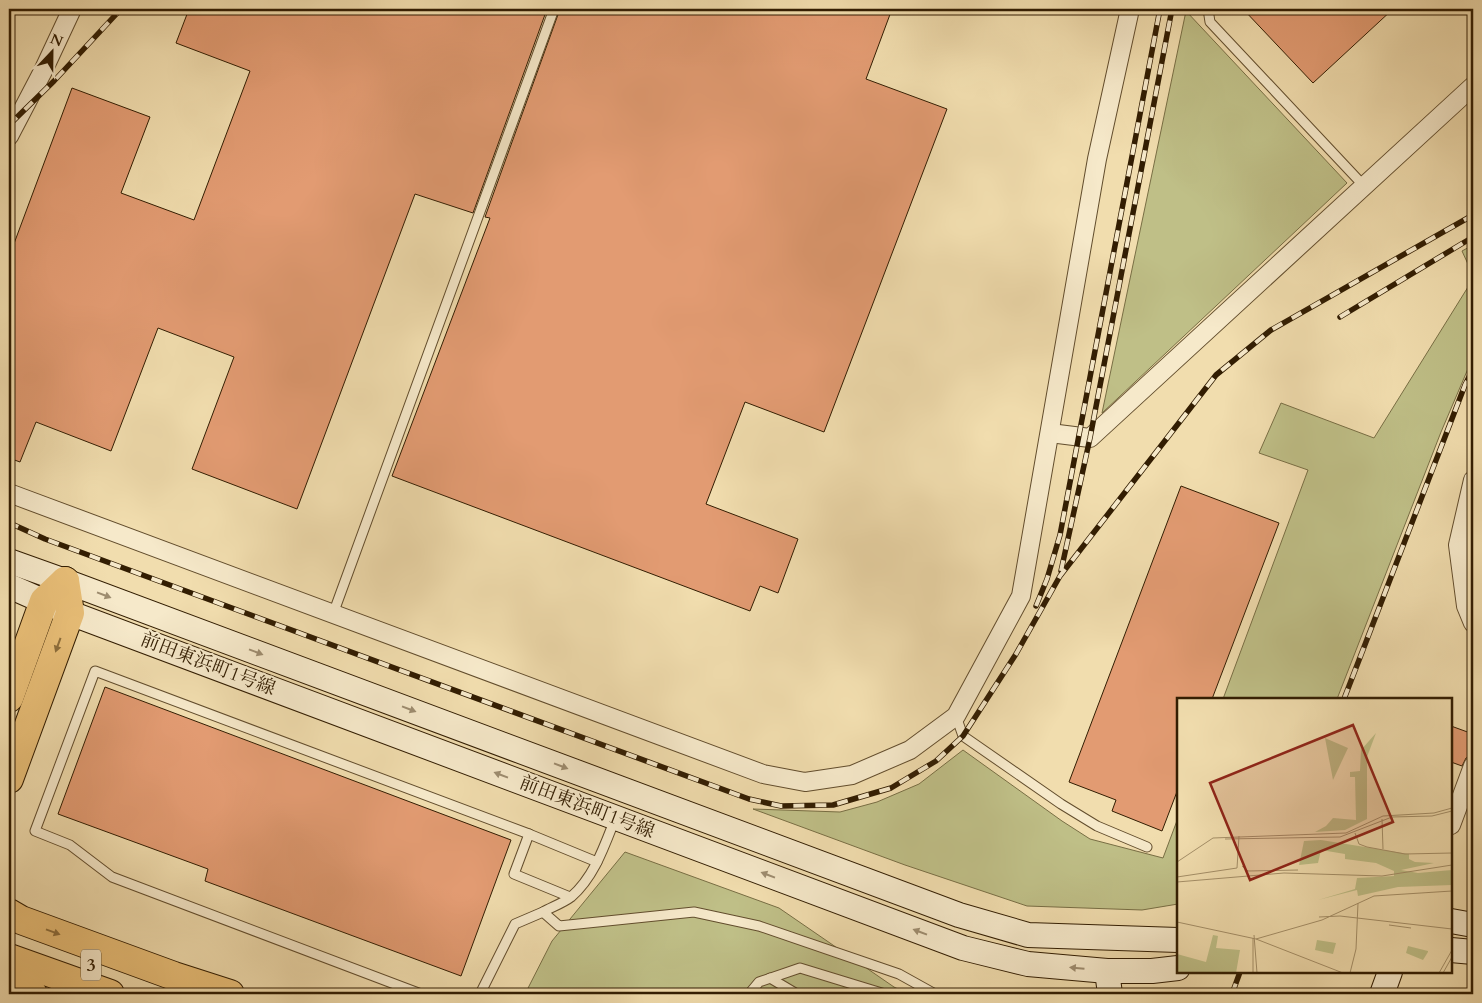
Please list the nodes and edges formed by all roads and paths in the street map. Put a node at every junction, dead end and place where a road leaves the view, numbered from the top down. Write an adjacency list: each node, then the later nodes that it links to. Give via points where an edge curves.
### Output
1 (72, 9): 6 (street)
2 (554, 9): 18 (lane)
3 (1130, 9): 8 (street, via 1097,159)
4 (1208, 9): 7 (lane, via 1210,22)
5 (1473, 86): 7 (street)
6 (9, 136)
7 (1364, 186): 8 (street, via 1090,438)
8 (1050, 433): 21 (street, via 1021,596)
9 (1473, 480): 11 (street)
10 (9, 493): 18 (street)
11 (1469, 517): 12 (street)
12 (1466, 545): 19 (street, via 1466,606)
13 (9, 562): 14 (street, 前田東浜町1号線)
14 (65, 581): 16 (highway); 17 (highway); 35 (street, 前田東浜町1号線, one-way to 35, via 959,916 1028,935)
15 (9, 586): 16 (street, 前田東浜町1号線)
16 (44, 601): 17 (street, 前田東浜町1号線); 20 (highway)
17 (70, 612): 23 (highway, one-way to 23); 24 (street, 前田東浜町1号線, one-way to 17)
18 (333, 614): 21 (street, via 764,774 806,782 852,775 910,750)
19 (1473, 623)
20 (9, 698)
21 (956, 716): 27 (lane, via 963,736 1061,804 1097,826)
22 (1473, 766): 25 (street)
23 (9, 779)
24 (615, 818): 28 (lane); 40 (street, 前田東浜町1号線, one-way to 24, via 1028,964 964,948)
25 (1452, 822)
26 (529, 834): 28 (lane); 29 (lane, via 514,874); 48 (lane, via 95,671 35,831 70,845 112,877)
27 (1147, 847)
28 (597, 862): 29 (lane)
29 (570, 897): 30 (lane)
30 (543, 912): 49 (lane, via 515,924); 53 (lane, via 559,926 694,912 759,926 899,974)
31 (9, 913): 43 (highway, one-way to 43)
32 (1452, 921): 33 (street)
33 (1473, 925)
34 (9, 935): 43 (highway, 3)
35 (1177, 940)
36 (1452, 950): 37 (street)
37 (1473, 952)
38 (9, 958): 46 (highway, 3)
39 (1177, 968): 40 (street, 前田東浜町1号線)
40 (1107, 971): 54 (street)
41 (1390, 973): 55 (street)
42 (770, 978): 50 (lane, via 759,982); 51 (lane); 52 (lane, via 800,968)
43 (174, 985): 47 (highway)
44 (9, 986): 45 (highway)
45 (33, 994)
46 (110, 994)
47 (230, 994)
48 (420, 994)
49 (480, 994)
50 (749, 994)
51 (797, 994)
52 (884, 994)
53 (935, 994)
54 (1110, 994)
55 (1382, 994)

